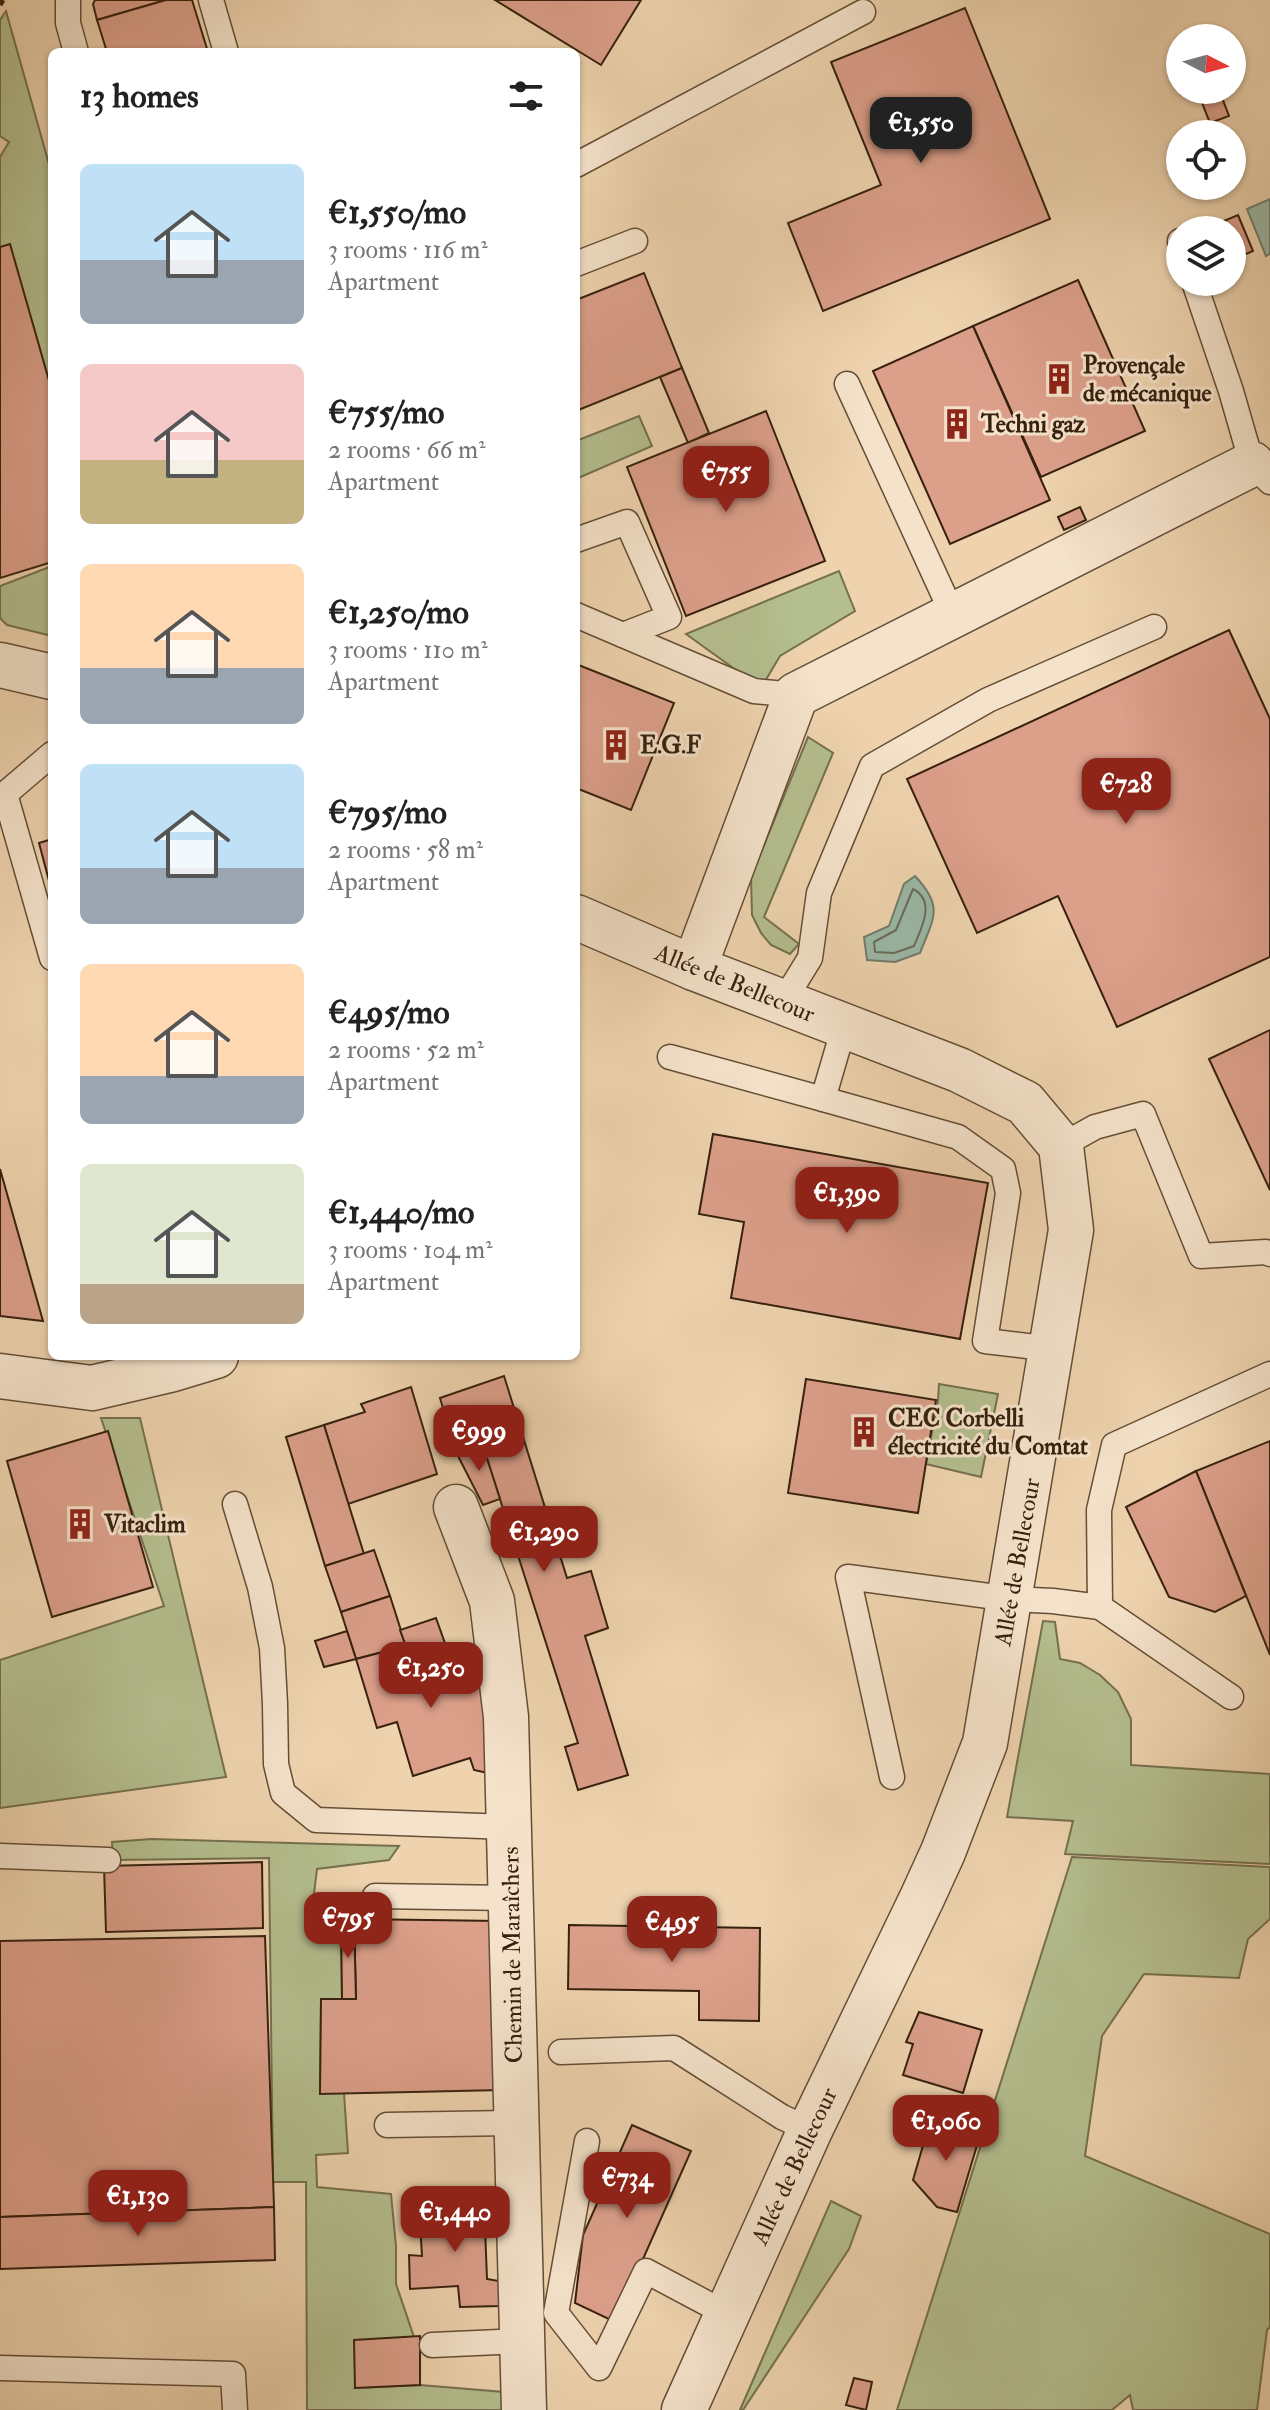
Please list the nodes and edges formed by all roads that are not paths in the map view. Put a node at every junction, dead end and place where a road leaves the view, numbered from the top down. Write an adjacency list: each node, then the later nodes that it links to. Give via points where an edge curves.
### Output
1 (68, 0): 4 (lane)
2 (211, 0): 5 (lane)
3 (863, 12): 6 (lane)
4 (75, 48)
5 (225, 48)
6 (580, 163)
7 (635, 241): 8 (lane)
8 (580, 262)
9 (1199, 296): 11 (lane)
10 (847, 384): 13 (lane)
11 (1261, 473): 13 (street)
12 (580, 539): 16 (lane, via 627,522 669,617)
13 (953, 615): 19 (street)
14 (580, 617): 16 (lane)
15 (1154, 627): 24 (lane, via 988,700 872,766 819,893 810,958)
16 (623, 635): 19 (lane, via 754,691)
17 (0, 665): 18 (street)
18 (48, 676)
19 (796, 695): 23 (street)
20 (48, 757): 22 (lane, via 5,794)
21 (580, 919): 23 (street, Allée de Bellecour)
22 (48, 944)
23 (694, 968): 24 (street, Allée de Bellecour)
24 (783, 1002): 25 (street, Allée de Bellecour)
25 (844, 1027): 27 (lane); 28 (street, Allée de Bellecour, via 959,1070 1025,1103)
26 (670, 1057): 27 (lane)
27 (823, 1099): 30 (lane, via 958,1137 1003,1169 1008,1193 985,1341)
28 (1061, 1146): 29 (lane, via 1095,1127 1143,1114 1201,1256); 30 (street, Allée de Bellecour, via 1071,1230)
29 (1270, 1254)
30 (1052, 1349): 36 (street, Allée de Bellecour)
31 (171, 1362): 33 (street, via 92,1388)
32 (1270, 1374): 37 (lane, via 1114,1445 1099,1510)
33 (0, 1376)
34 (235, 1504): 40 (lane, via 272,1648 276,1764 283,1793 316,1820)
35 (456, 1507): 40 (street, Chemin de Maraîchers, via 492,1601 506,1717)
36 (1011, 1599): 37 (lane); 39 (lane, via 848,1577); 48 (street, Allée de Bellecour, via 985,1743 927,1886)
37 (1100, 1607): 38 (lane)
38 (1231, 1697)
39 (892, 1777)
40 (509, 1827): 44 (street, Chemin de Maraîchers)
41 (0, 1856): 42 (lane)
42 (108, 1860)
43 (375, 1896): 44 (lane)
44 (511, 1898): 46 (street, Chemin de Maraîchers)
45 (561, 2052): 48 (lane, via 674,2048)
46 (517, 2123): 47 (lane); 51 (street, Chemin de Maraîchers)
47 (387, 2125)
48 (810, 2130): 50 (street, Allée de Bellecour)
49 (587, 2141): 50 (lane, via 556,2313 599,2368 646,2271)
50 (727, 2314): 56 (street, Allée de Bellecour)
51 (522, 2341): 52 (lane); 55 (street, Chemin de Maraîchers)
52 (432, 2345)
53 (0, 2368): 54 (lane, via 233,2374)
54 (235, 2410)
55 (524, 2410)
56 (684, 2410)

